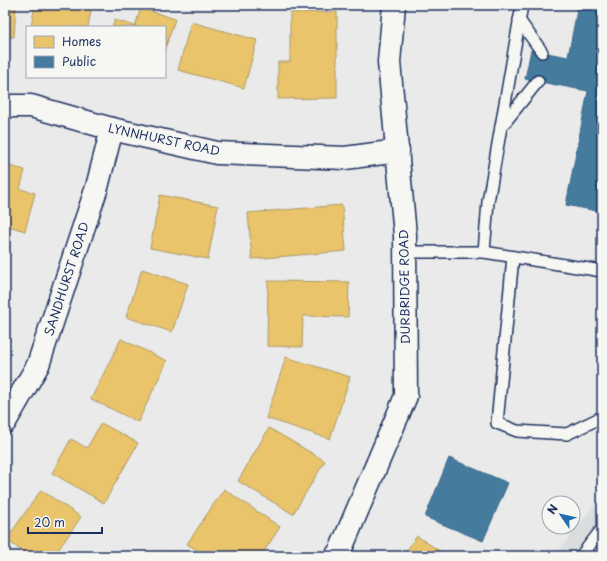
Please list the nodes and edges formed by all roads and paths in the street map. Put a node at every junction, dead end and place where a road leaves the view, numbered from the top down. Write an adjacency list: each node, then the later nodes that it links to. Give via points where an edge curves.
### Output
1 (394, 5): 9 (street, DURBRIDGE ROAD, via 389,62)
2 (522, 5): 3 (lane)
3 (519, 20): 4 (lane); 7 (lane)
4 (542, 52)
5 (538, 81): 7 (lane)
6 (5, 106): 8 (street, LYNNHURST ROAD, via 31,106)
7 (501, 127): 11 (lane, via 488,202)
8 (112, 130): 9 (street, LYNNHURST ROAD, via 216,152 345,158); 15 (street, SANDHURST ROAD, via 97,187 38,365)
9 (398, 151): 10 (street, DURBRIDGE ROAD)
10 (405, 252): 11 (lane); 17 (street, DURBRIDGE ROAD, via 406,396 340,552)
11 (484, 252): 12 (lane)
12 (513, 257): 13 (lane); 14 (lane, via 497,423 517,431 567,434)
13 (602, 271)
14 (602, 417)
15 (5, 422)
16 (602, 529): 18 (lane)
17 (336, 556)
18 (581, 556)

